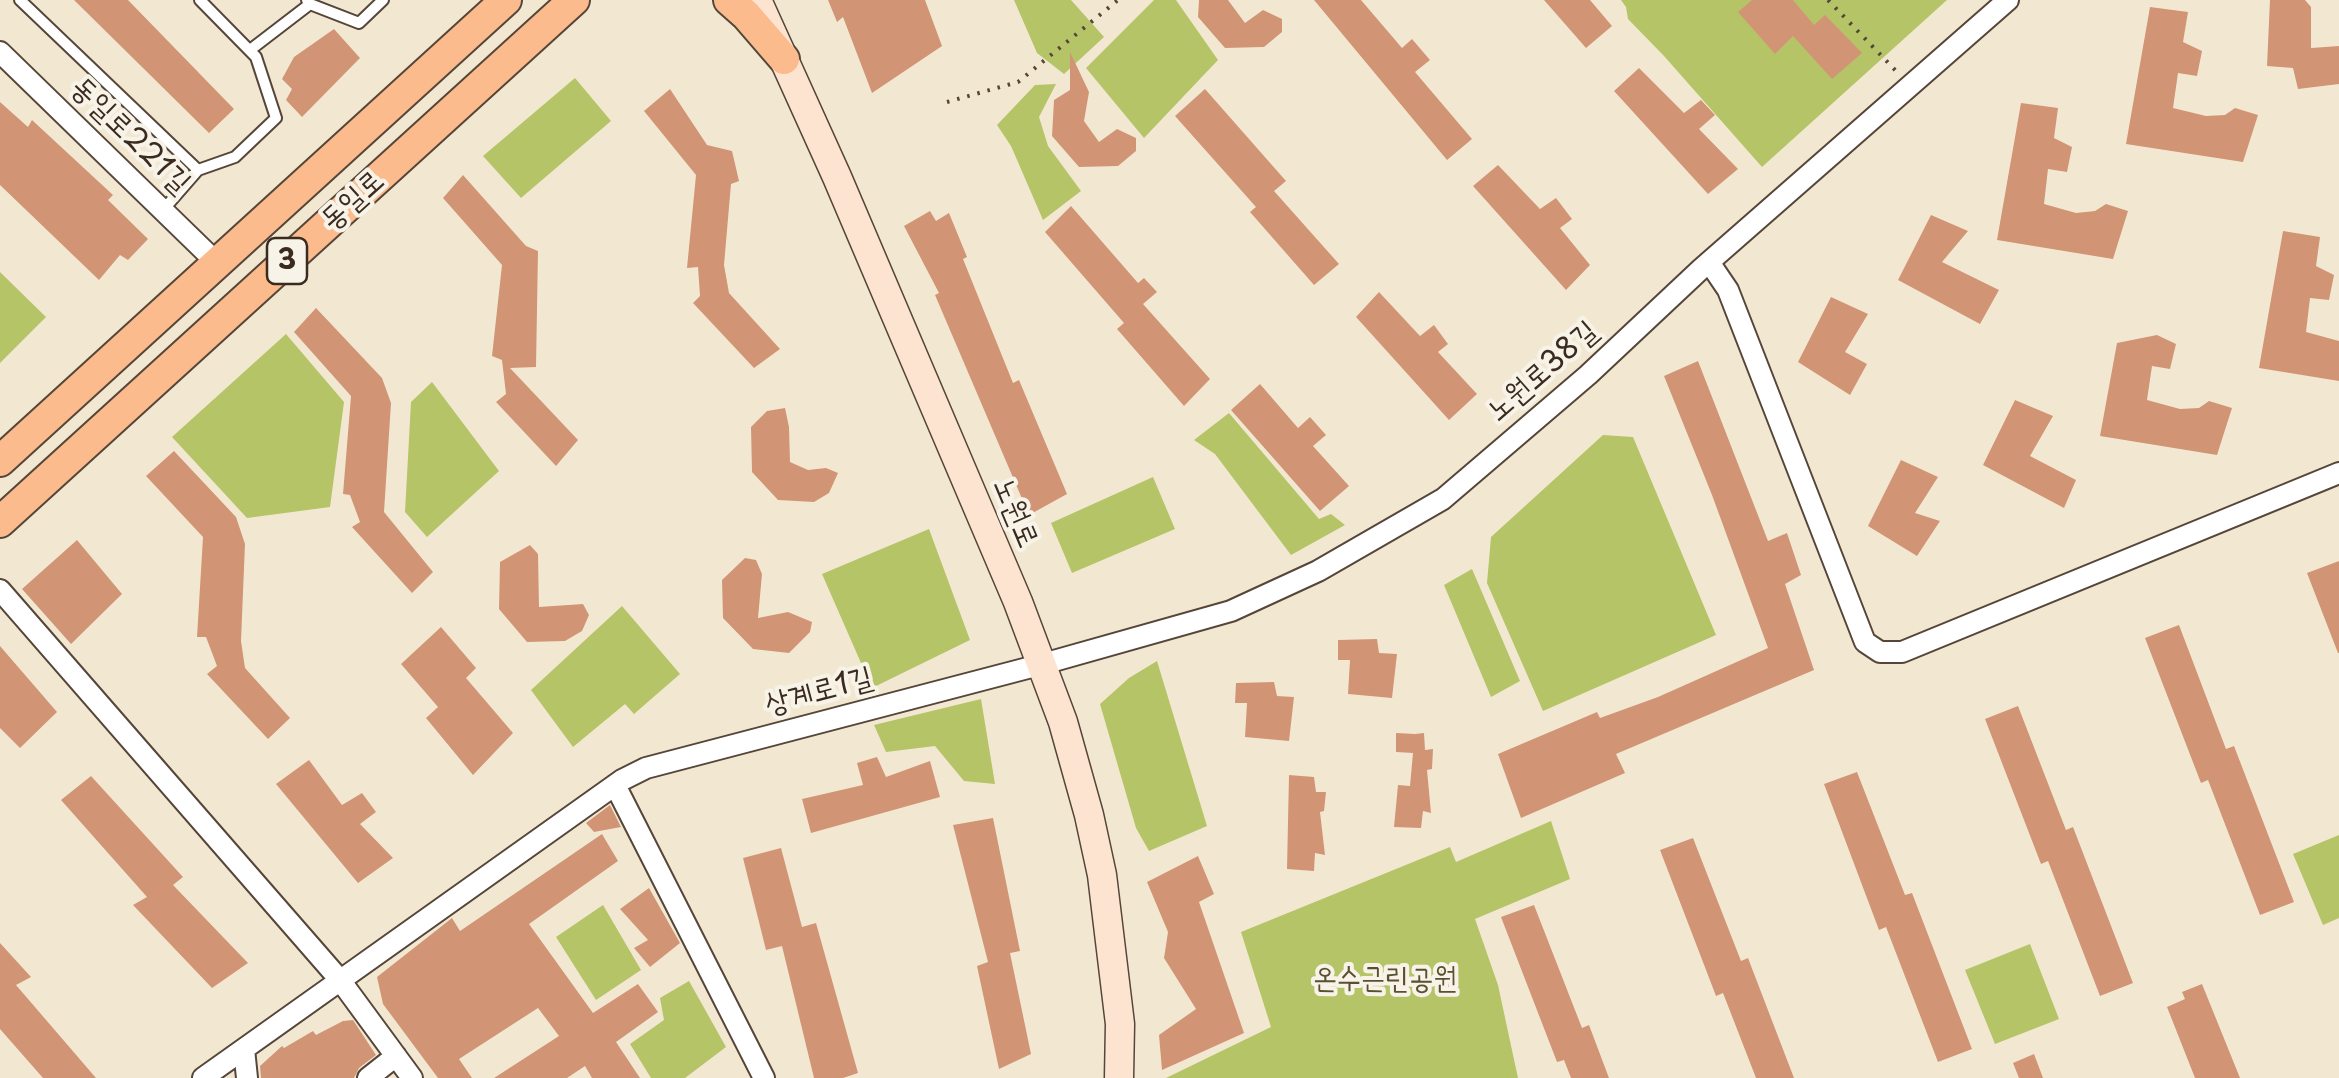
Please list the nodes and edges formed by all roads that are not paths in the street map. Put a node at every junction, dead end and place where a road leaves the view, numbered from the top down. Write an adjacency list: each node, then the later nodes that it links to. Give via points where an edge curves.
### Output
1 (20, 0): 13 (lane)
2 (200, 0): 10 (lane)
3 (383, 0): 8 (lane, via 359,24)
4 (506, 0): 16 (main road, 동일로 / 3)
5 (729, 0): 12 (main road)
6 (758, 0): 12 (main road, 노원로)
7 (2008, 0): 15 (street, 노원로38길)
8 (308, 2): 10 (lane)
9 (573, 4): 19 (main road, 동일로 / 3)
10 (250, 50): 13 (lane, via 276,118 235,157)
11 (0, 52): 14 (street, 동일로221길)
12 (784, 59): 21 (main road, 노원로)
13 (198, 170): 14 (lane)
14 (164, 210): 16 (street, 동일로221길)
15 (1710, 262): 18 (street, via 1728,290 1865,642 1880,652 1902,652); 21 (street, 노원로38길, via 1443,499 1231,612)
16 (217, 263): 17 (main road, 동일로 / 3)
17 (0, 461)
18 (2339, 473)
19 (0, 522)
20 (0, 590): 23 (street)
21 (1043, 664): 22 (street, 상계로1길, via 646,768); 31 (main road, 노원로, via 1102,875 1120,1024)
22 (615, 785): 23 (street, 상계로1길); 30 (street)
23 (340, 980): 24 (street, 상계로1길); 25 (street)
24 (244, 1048): 26 (street, 상계로1길); 27 (street)
25 (396, 1056): 28 (street); 29 (street)
26 (203, 1078)
27 (247, 1078)
28 (368, 1078)
29 (412, 1078)
30 (764, 1078)
31 (1119, 1078)

